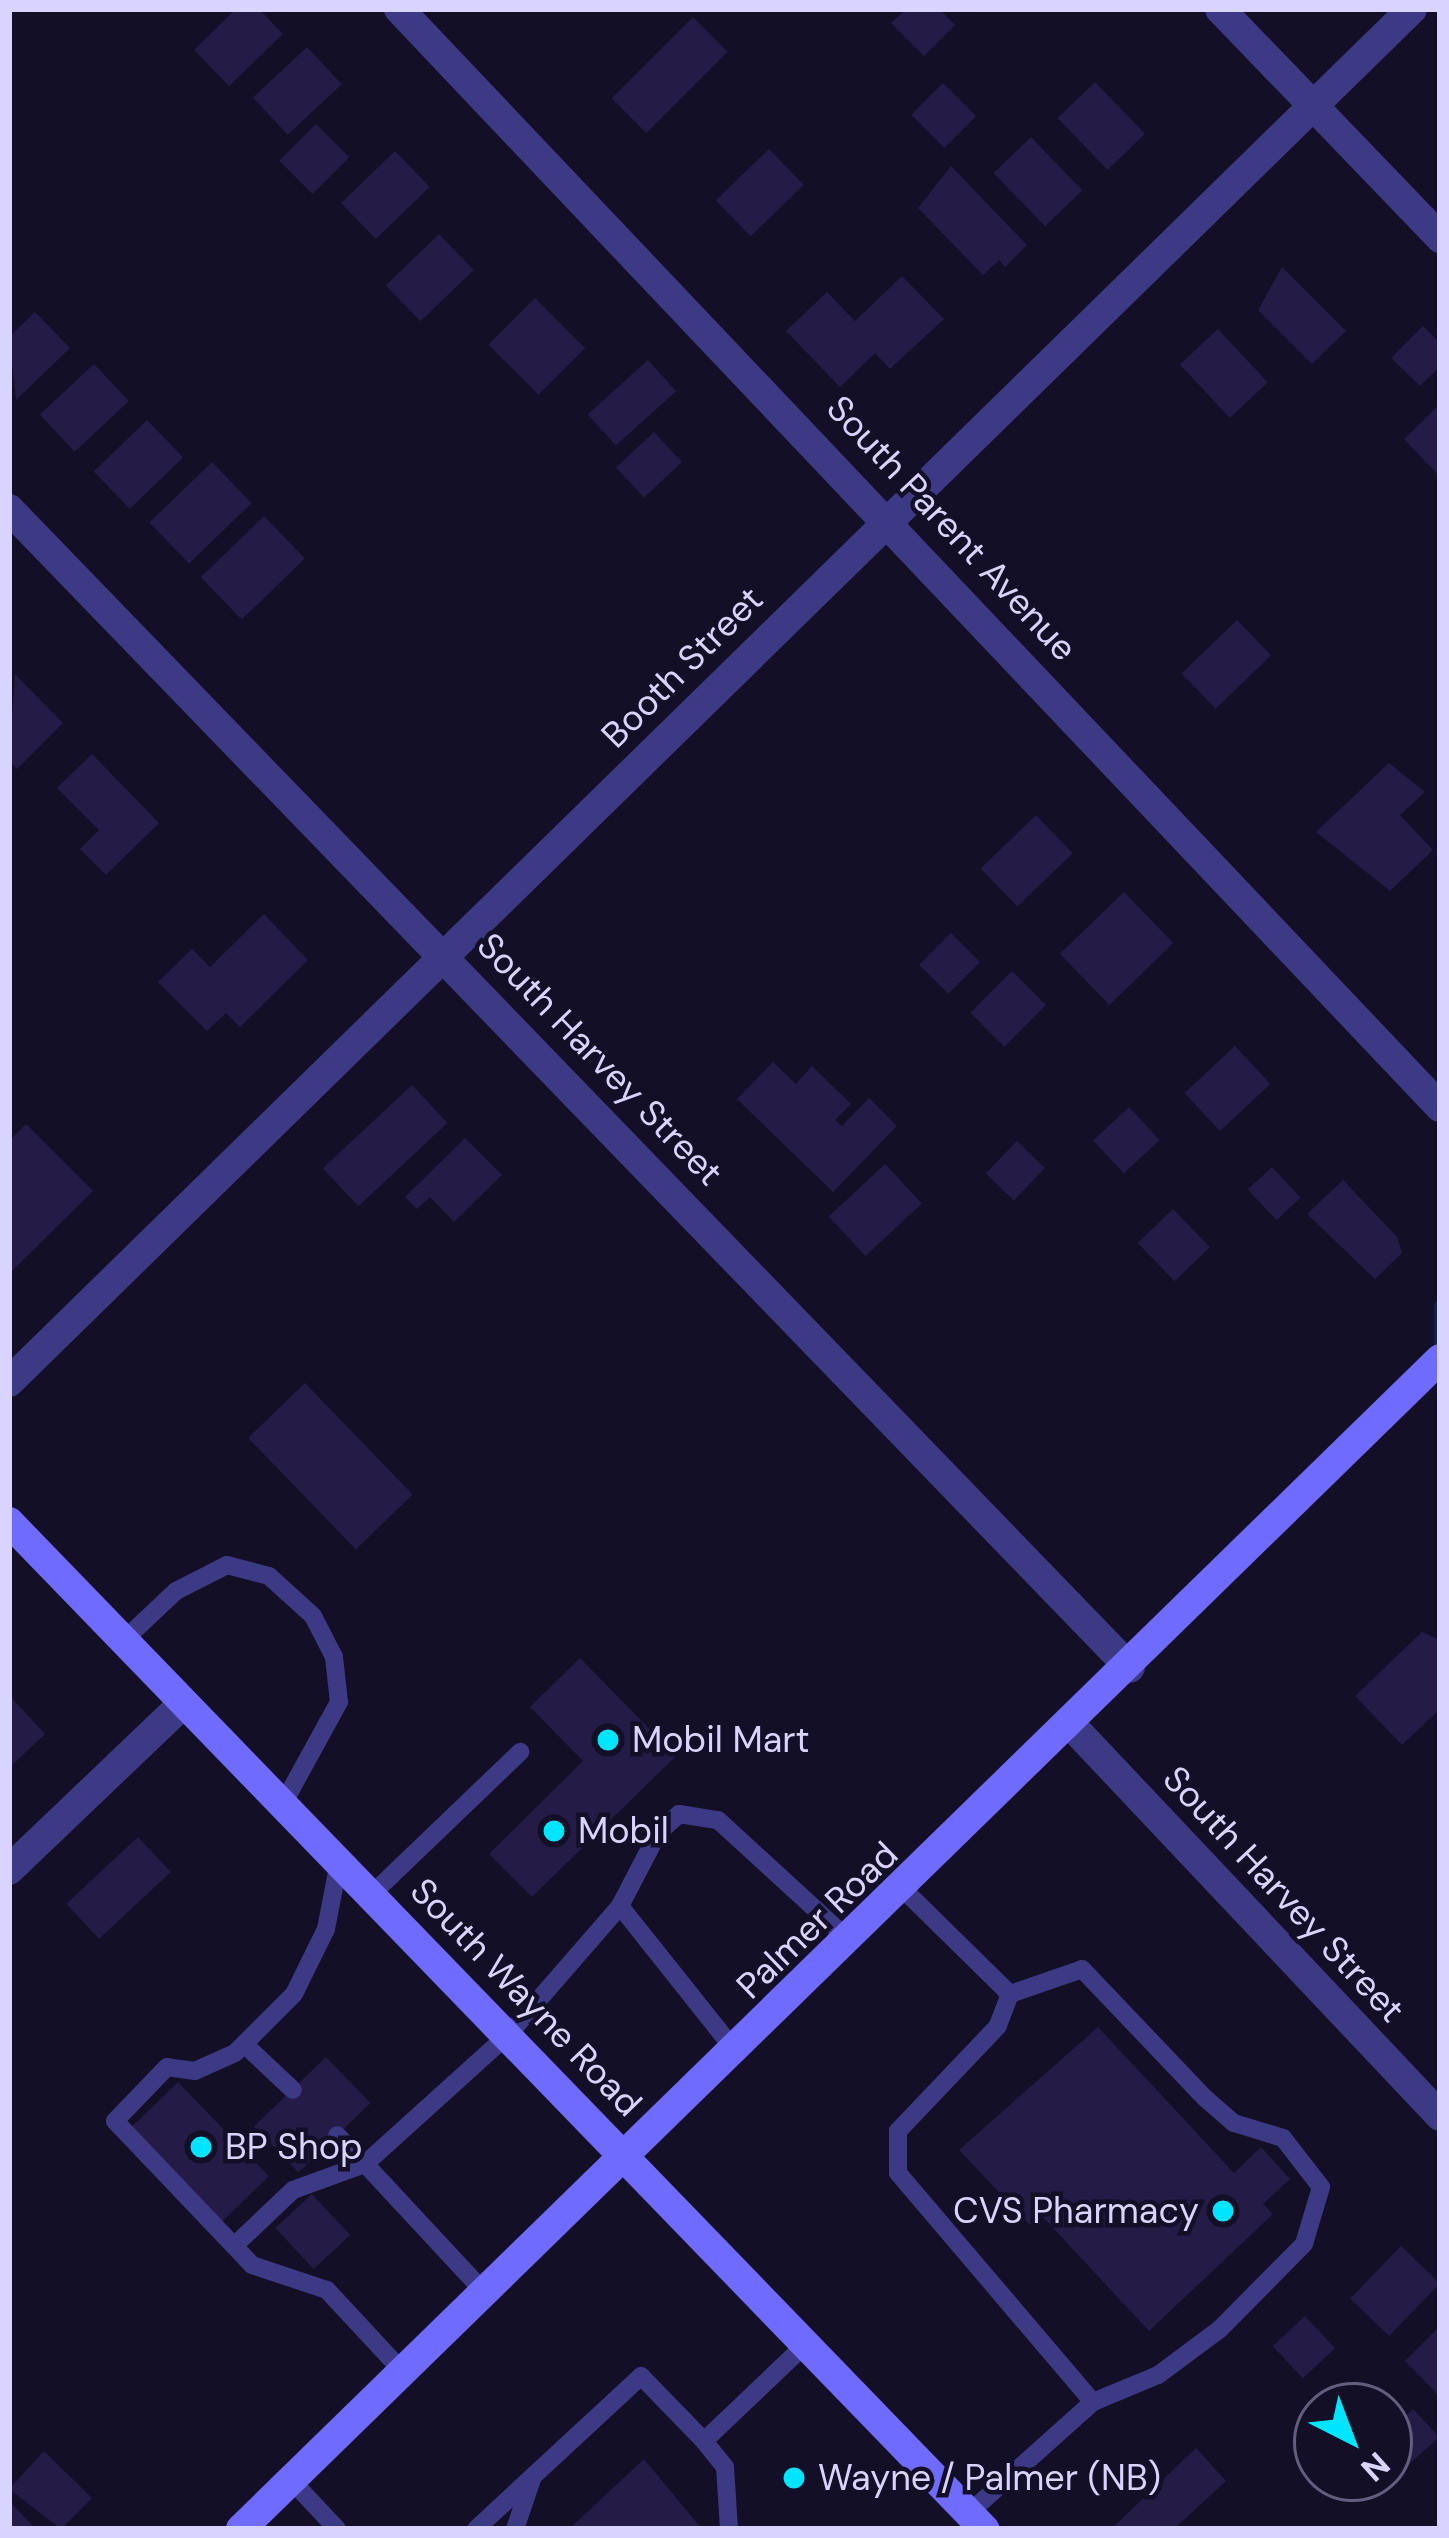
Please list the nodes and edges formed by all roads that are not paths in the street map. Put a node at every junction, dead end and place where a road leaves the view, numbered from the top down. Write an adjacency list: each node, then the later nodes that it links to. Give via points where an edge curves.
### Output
1 (399, 9): 7 (street, South Parent Avenue)
2 (1220, 9): 4 (street)
3 (1412, 9): 4 (street, Booth Street)
4 (1312, 108): 5 (street); 7 (street, Booth Street)
5 (1440, 238)
6 (9, 509): 8 (street, South Harvey Street)
7 (890, 517): 8 (street, Booth Street); 9 (street, South Parent Avenue)
8 (445, 957): 11 (street, Booth Street); 14 (street, South Harvey Street)
9 (1440, 1107)
10 (1440, 1359): 14 (street, Palmer Road)
11 (9, 1382)
12 (9, 1522): 13 (street, South Wayne Road)
13 (124, 1640): 15 (street, South Wayne Road); 18 (lane, via 176,1591 227,1564 268,1576 313,1616 334,1657 338,1702)
14 (1130, 1668): 16 (street, Palmer Road)
15 (184, 1703): 18 (street, South Wayne Road); 20 (street)
16 (1072, 1726): 21 (street, Palmer Road); 30 (street, South Harvey Street)
17 (520, 1752): 22 (lane)
18 (283, 1804): 19 (street, South Wayne Road)
19 (339, 1862): 22 (street, South Wayne Road); 27 (lane, via 326,1929 294,1994)
20 (9, 1870)
21 (904, 1890): 24 (street, Palmer Road); 25 (lane)
22 (371, 1894): 26 (street, South Wayne Road)
23 (620, 1906): 24 (lane, via 658,1832 699,1811); 26 (lane); 28 (lane)
24 (851, 1942): 28 (street, Palmer Road)
25 (1010, 1994): 38 (lane, via 998,2026 892,2150 898,2173); 38 (lane, via 1082,1969 1205,2098 1234,2123 1283,2138 1321,2187 1304,2244 1220,2329 1158,2374)
26 (508, 2035): 32 (street, South Wayne Road); 33 (lane)
27 (244, 2044): 29 (lane); 34 (lane, via 195,2072 167,2067 115,2121)
28 (737, 2053): 32 (street, Palmer Road)
29 (293, 2090)
30 (1440, 2116)
31 (337, 2134): 33 (lane)
32 (629, 2158): 35 (street, Palmer Road); 36 (street, South Wayne Road)
33 (364, 2164): 34 (lane, via 293,2190); 35 (lane)
34 (234, 2246): 37 (lane, via 252,2265 327,2290)
35 (486, 2294): 37 (street, Palmer Road)
36 (806, 2344): 39 (lane); 42 (street, South Wayne Road)
37 (404, 2373): 41 (street, Palmer Road)
38 (1093, 2402): 42 (lane)
39 (704, 2441): 40 (lane, via 641,2376); 47 (lane, via 725,2467)
40 (533, 2476): 45 (lane); 46 (lane)
41 (292, 2481): 43 (street, Palmer Road); 44 (lane)
42 (976, 2521)
43 (241, 2529)
44 (337, 2529)
45 (476, 2529)
46 (514, 2529)
47 (729, 2529)

